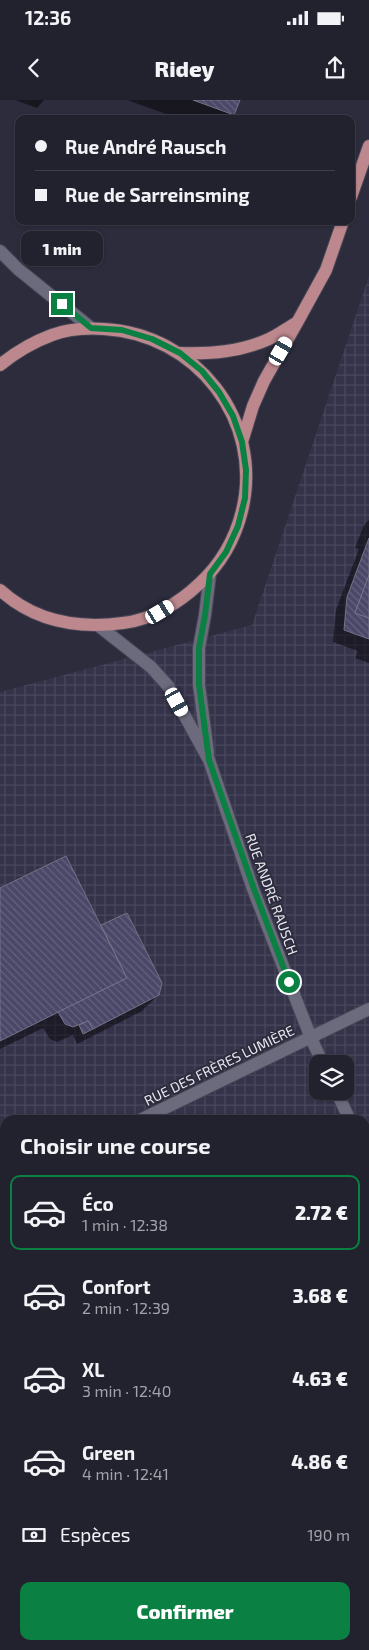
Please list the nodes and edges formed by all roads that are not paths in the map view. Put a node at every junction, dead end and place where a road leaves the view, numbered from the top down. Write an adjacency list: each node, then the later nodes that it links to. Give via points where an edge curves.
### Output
1 (369, 146): 2 (main road)
2 (355, 185)
3 (342, 225): 5 (main road, via 326,270)
4 (0, 252): 6 (street)
5 (298, 321): 7 (main road, via 270,339 240,349 213,354); 9 (main road, via 264,381)
6 (91, 328): 7 (main road, via 122,330 152,339); 8 (main road, via 53,334 19,350)
7 (180, 353): 9 (main road, via 202,371 219,392 233,416)
8 (0, 364)
9 (242, 442): 10 (main road, via 245,498 238,526 226,552)
10 (210, 574): 12 (main road, via 187,596 160,612 130,623); 13 (street, RUE ANDRÉ RAUSCH, via 199,648 199,685)
11 (2, 595): 12 (main road, via 35,614 66,623)
12 (99, 626): 13 (street, RUE ANDRÉ RAUSCH, via 151,667 169,687)
13 (209, 760): 15 (street, RUE ANDRÉ RAUSCH)
14 (369, 1009): 15 (street, RUE DES FRÈRES LUMIÈRE)
15 (311, 1038): 16 (street, RUE ANDRÉ RAUSCH); 18 (street, RUE DES FRÈRES LUMIÈRE)
16 (319, 1055)
17 (340, 1100): 19 (street)
18 (150, 1115)
19 (348, 1115)

